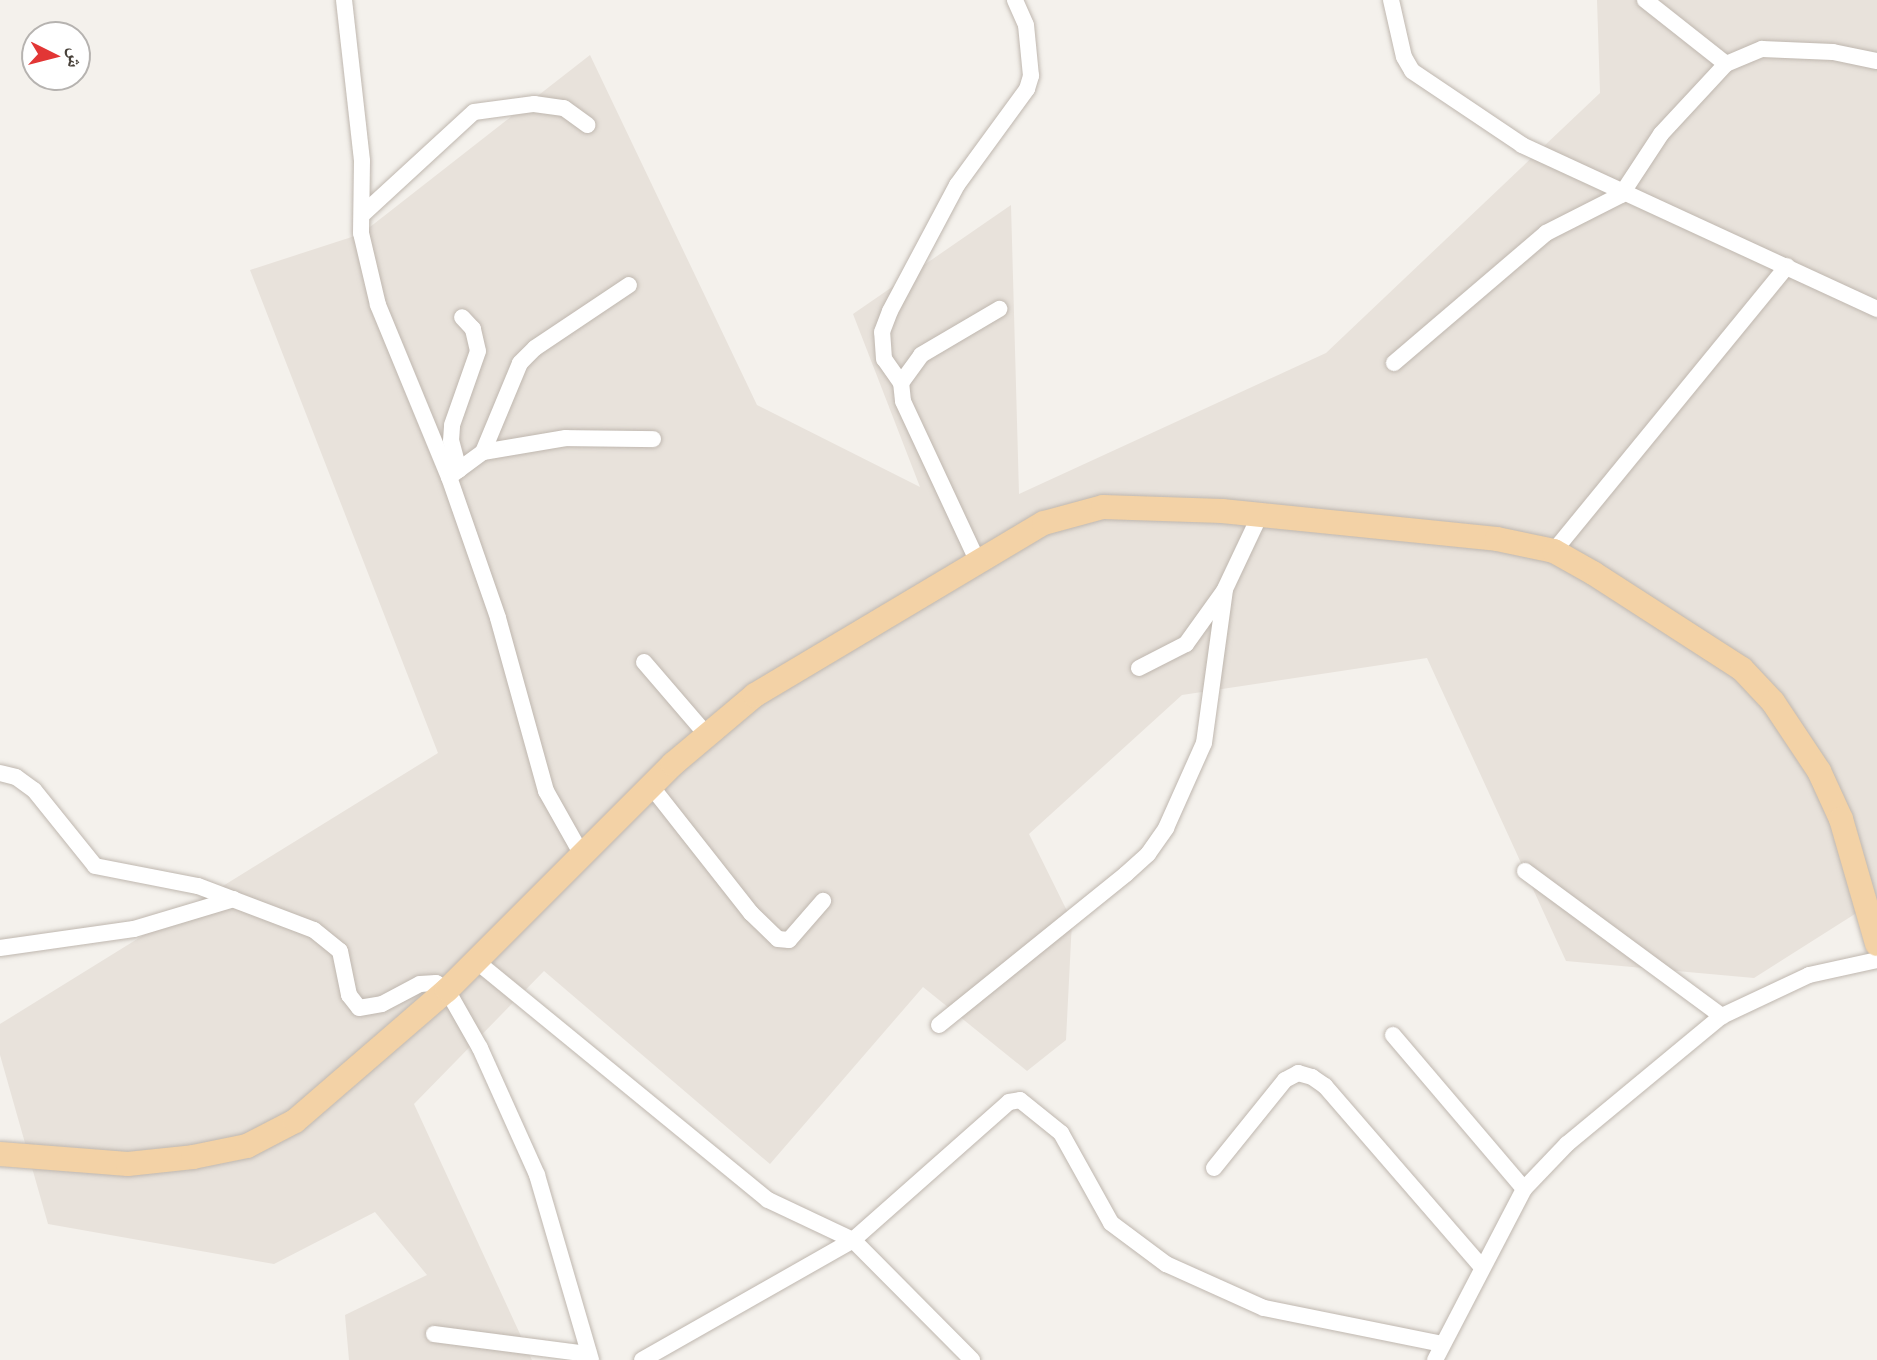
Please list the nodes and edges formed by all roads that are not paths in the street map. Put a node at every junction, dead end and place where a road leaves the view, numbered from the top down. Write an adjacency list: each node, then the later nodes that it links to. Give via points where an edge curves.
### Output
1 (344, 0): 9 (street)
2 (1015, 0): 16 (street, via 1026,25 1031,76 1027,89 957,186 890,311 882,332 884,359)
3 (1391, 0): 8 (street, via 1404,57 1424,83 1521,145)
4 (1645, 0): 6 (street)
5 (1877, 61): 6 (street, via 1833,52 1762,49)
6 (1726, 64): 8 (street, via 1661,134)
7 (587, 125): 9 (street, via 564,108 534,104 474,112)
8 (1621, 195): 10 (street); 15 (street, via 1546,233)
9 (364, 213): 19 (street, via 361,233 378,305)
10 (1787, 266): 13 (street); 21 (street)
11 (629, 285): 18 (street, via 520,363)
12 (999, 309): 16 (street, via 921,355)
13 (1877, 309)
14 (462, 317): 19 (street, via 473,329 478,351 452,425)
15 (1394, 363)
16 (901, 383): 22 (street, via 903,401)
17 (653, 439): 18 (street, via 566,438)
18 (483, 452): 19 (street)
19 (454, 473): 29 (street, via 546,791)
20 (1260, 515): 21 (main road, via 1497,539); 22 (main road, via 1103,507 1044,523); 23 (street)
21 (1554, 551): 33 (main road, via 1742,669 1773,702 1819,771 1841,819)
22 (977, 560): 26 (main road, via 809,660)
23 (1226, 589): 25 (street, via 1186,644); 39 (street, via 1204,743 1166,828 1149,854)
24 (644, 662): 26 (street)
25 (1139, 668)
26 (706, 734): 28 (main road)
27 (0, 773): 31 (street, via 16,777 34,790 94,866)
28 (651, 786): 29 (main road); 32 (street, via 751,913 778,939 789,940)
29 (582, 855): 36 (main road)
30 (1525, 871): 38 (street)
31 (234, 899): 34 (street, via 134,929); 37 (street, via 314,930 340,951 349,995 359,1008 383,1004 420,984 436,983)
32 (823, 901)
33 (1877, 944)
34 (0, 947)
35 (1877, 960): 38 (street, via 1809,975)
36 (476, 961): 37 (main road); 44 (street, via 768,1200)
37 (447, 990): 41 (main road, via 324,1100 247,1146 128,1164); 48 (street, via 480,1048 537,1175)
38 (1722, 1016): 43 (street, via 1567,1144)
39 (939, 1026)
40 (1394, 1035): 43 (street)
41 (0, 1154)
42 (1214, 1168): 45 (street, via 1285,1080 1298,1073 1312,1077 1325,1086)
43 (1524, 1189): 45 (street)
44 (853, 1240): 47 (street, via 1009,1102 1020,1100 1061,1133 1111,1223 1166,1264 1264,1308); 49 (street); 50 (street)
45 (1481, 1266): 47 (street)
46 (434, 1334): 48 (street)
47 (1442, 1344): 51 (street)
48 (590, 1357)
49 (642, 1360)
50 (972, 1360)
51 (1435, 1360)

